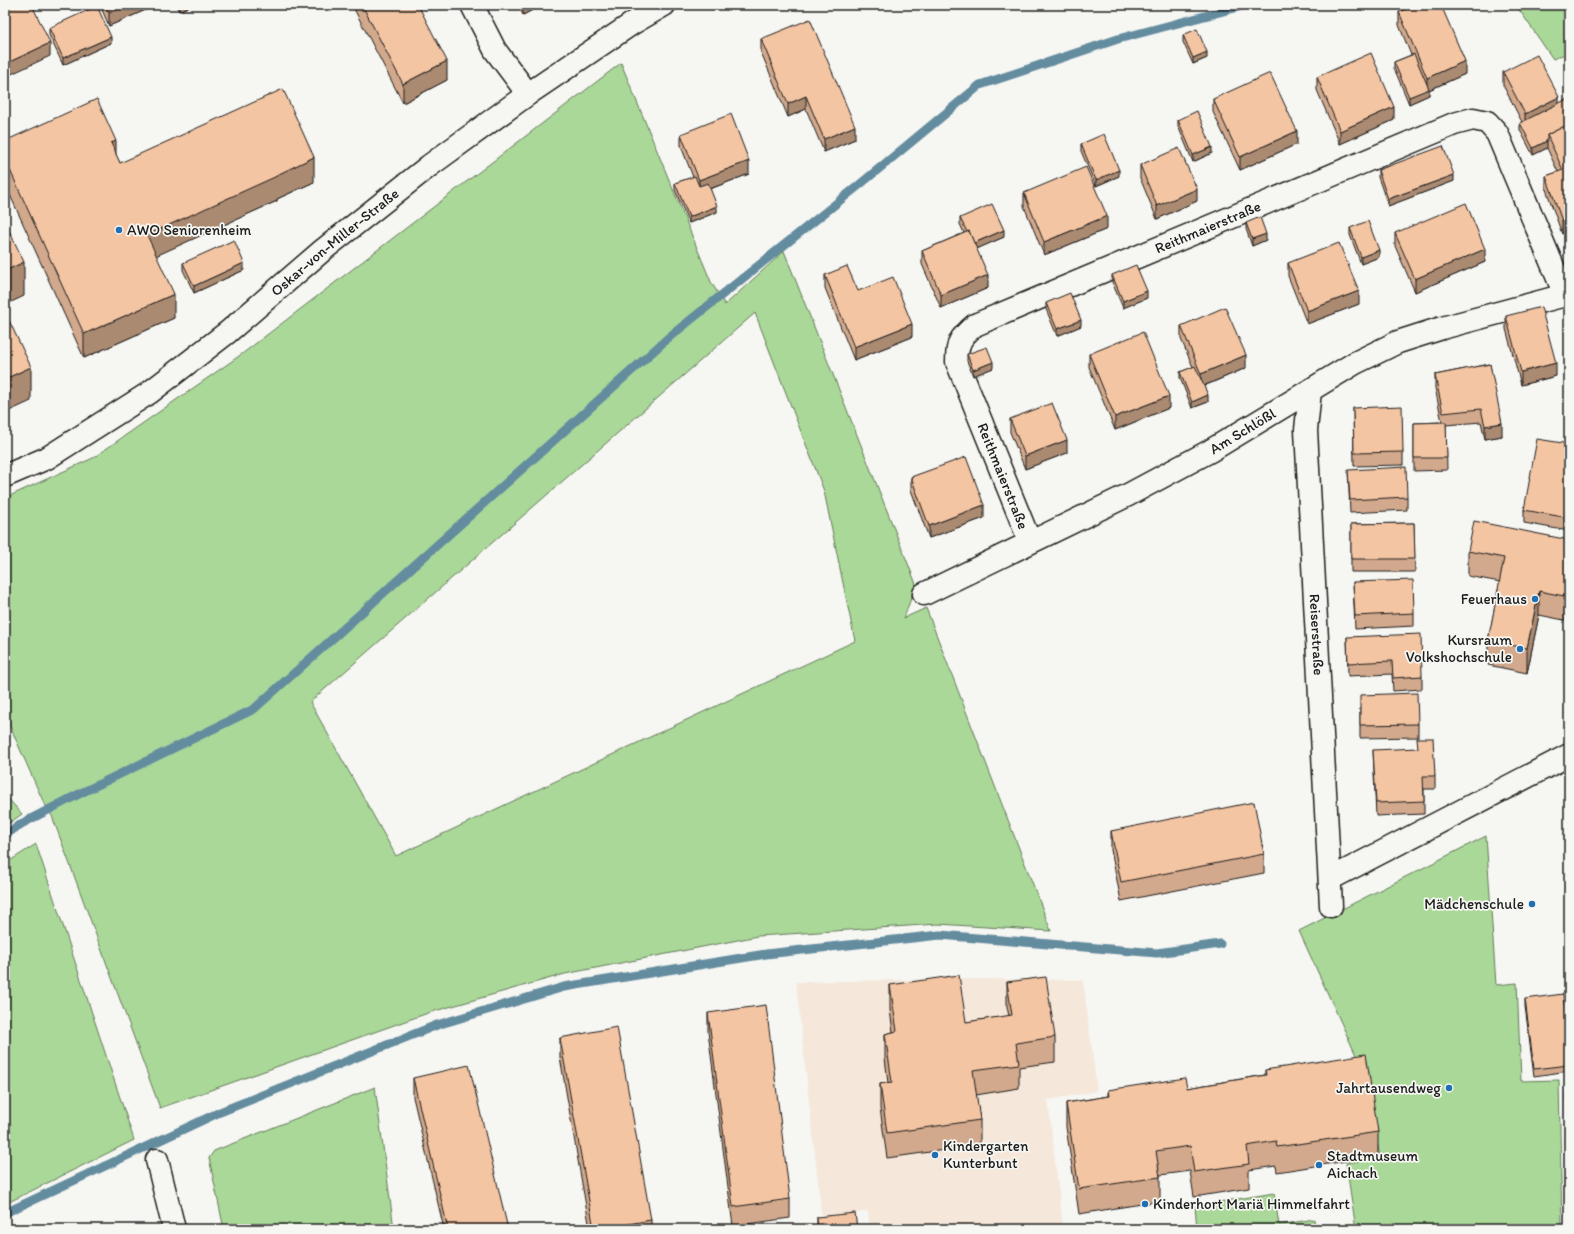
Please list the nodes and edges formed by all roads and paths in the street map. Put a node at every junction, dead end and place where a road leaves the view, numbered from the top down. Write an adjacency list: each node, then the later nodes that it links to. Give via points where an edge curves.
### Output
1 (472, 5): 3 (street, via 495,50)
2 (664, 5): 3 (street, Oskar-von-Miller-Straße)
3 (528, 94): 6 (street, Oskar-von-Miller-Straße, via 429,166 323,250 228,332 149,393 47,458)
4 (1567, 295): 5 (street, Am Schlößl, via 1398,342 1355,362); 7 (street, Reithmaierstraße, via 1497,133 1487,122 1473,119 1454,124 975,325 964,335 957,348 957,362)
5 (1310, 391): 7 (street, Am Schlößl, via 1210,451 1128,495); 10 (street, Reiserstraße, via 1306,430)
6 (5, 476)
7 (1030, 542): 8 (street, Am Schlößl)
8 (924, 594)
9 (1569, 755): 10 (street)
10 (1330, 879): 11 (street, Reiserstraße)
11 (1331, 906)
12 (157, 1160): 13 (street)
13 (174, 1229)

